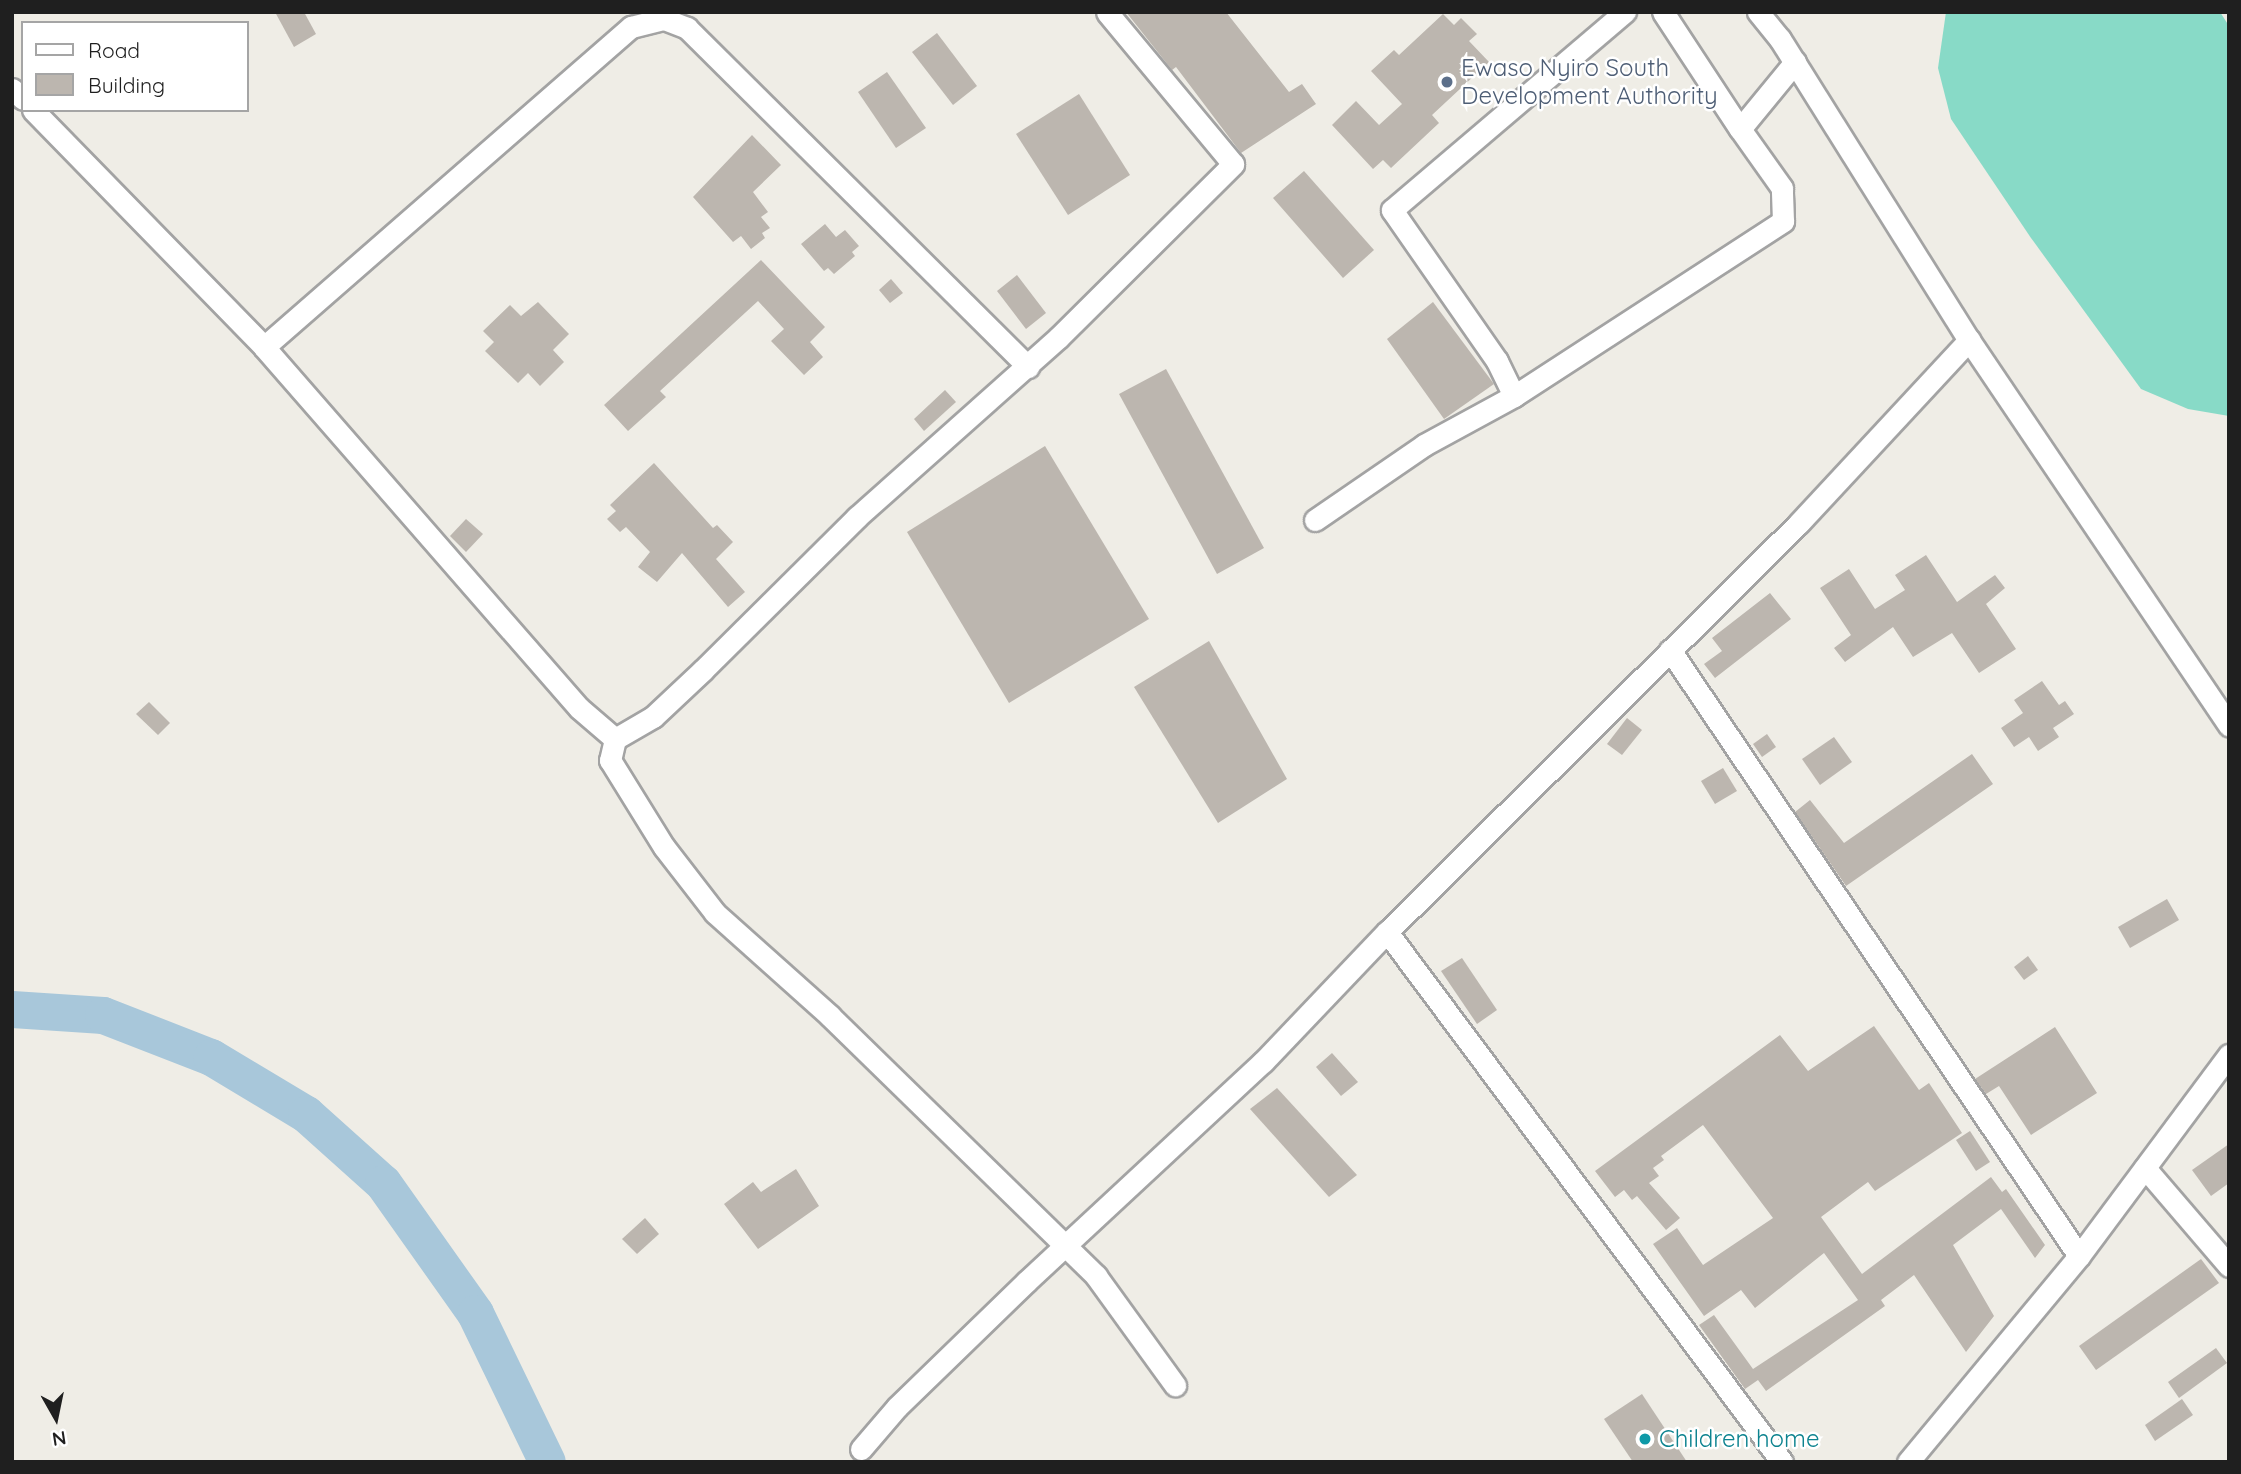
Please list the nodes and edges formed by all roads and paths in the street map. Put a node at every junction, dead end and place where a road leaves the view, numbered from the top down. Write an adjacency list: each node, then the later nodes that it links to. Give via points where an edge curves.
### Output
1 (1107, 12): 10 (street, via 1233,164)
2 (1625, 12): 11 (street, via 1392,210 1497,361)
3 (1663, 12): 7 (street)
4 (1758, 12): 5 (street)
5 (1795, 62): 7 (street); 8 (street)
6 (35, 112): 9 (street)
7 (1740, 129): 11 (street, via 1782,188 1783,221)
8 (1969, 340): 13 (street, via 1799,523); 14 (street)
9 (264, 346): 10 (street, via 631,27 664,19 687,28); 15 (street, via 579,708)
10 (1028, 367): 15 (street, via 857,517 653,717)
11 (1514, 396): 12 (street, via 1424,445)
12 (1315, 520)
13 (1670, 650): 16 (street); 20 (street)
14 (2229, 725)
15 (615, 740): 19 (street, via 610,760 664,847 715,913 830,1016)
16 (1387, 932): 19 (street, via 1263,1062); 24 (street)
17 (2229, 1055): 18 (street)
18 (2145, 1168): 20 (street); 21 (street)
19 (1066, 1246): 22 (street, via 1096,1276); 23 (street, via 897,1406)
20 (2079, 1256): 25 (street)
21 (2229, 1266)
22 (1175, 1385)
23 (861, 1449)
24 (1782, 1462)
25 (1908, 1462)

